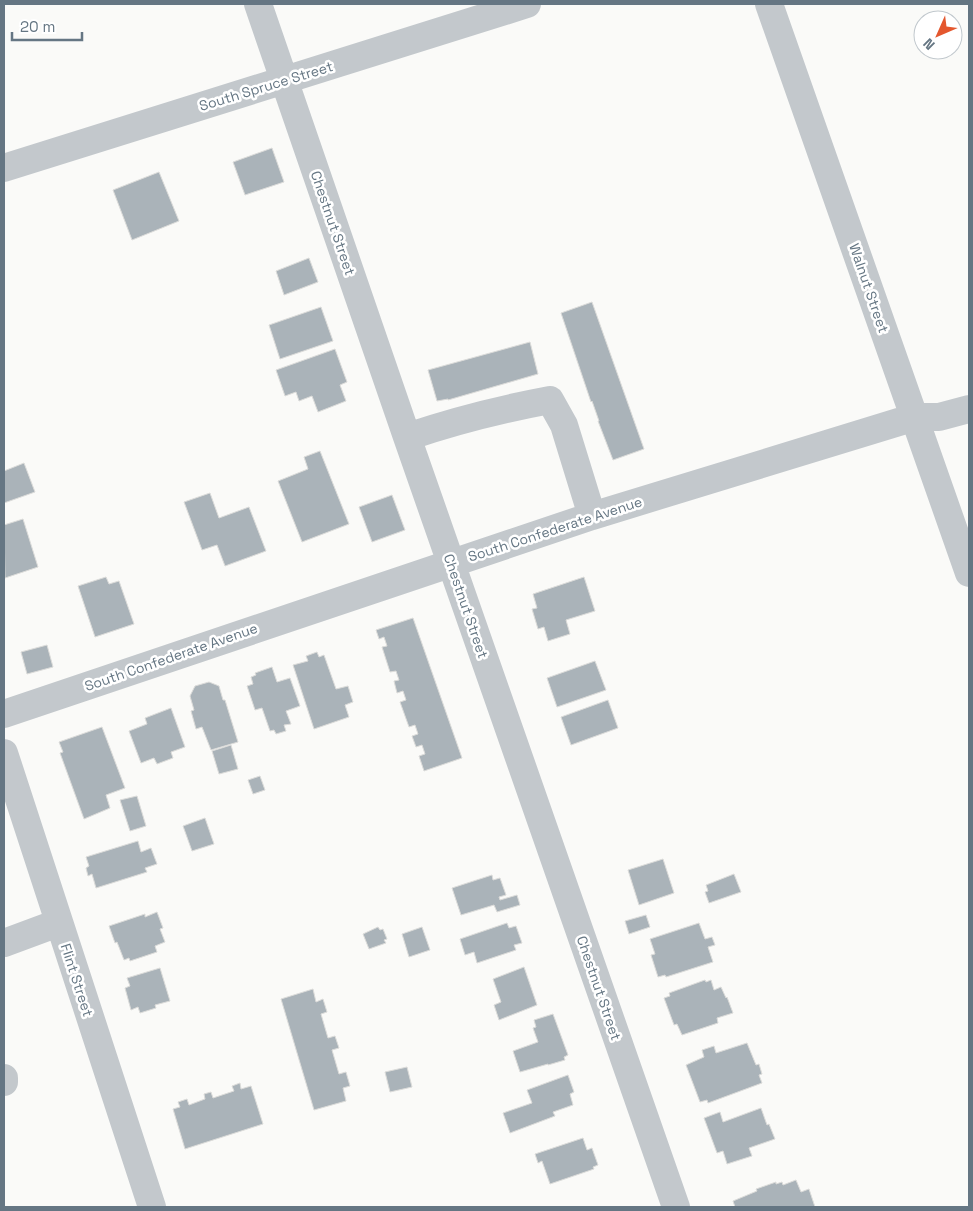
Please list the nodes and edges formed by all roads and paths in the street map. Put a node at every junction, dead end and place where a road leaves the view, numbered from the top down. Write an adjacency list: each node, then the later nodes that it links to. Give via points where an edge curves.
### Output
1 (258, 4): 4 (street, Chestnut Street)
2 (527, 4): 4 (street, South Spruce Street)
3 (769, 4): 7 (street, Walnut Street)
4 (283, 80): 5 (street, South Spruce Street); 8 (street, Chestnut Street)
5 (4, 168)
6 (969, 409): 7 (street, South Confederate Avenue, via 939,417)
7 (915, 417): 9 (street, South Confederate Avenue); 11 (street, Walnut Street)
8 (407, 437): 9 (street, via 516,406 550,400 564,425); 10 (street, Chestnut Street)
9 (592, 516): 10 (street, South Confederate Avenue)
10 (452, 563): 12 (street, South Confederate Avenue); 19 (street, Chestnut Street)
11 (969, 573)
12 (4, 714)
13 (4, 753): 14 (street, Flint Street)
14 (58, 923): 15 (street); 18 (street, Flint Street)
15 (4, 943)
16 (4, 1078): 17 (street)
17 (4, 1082)
18 (152, 1207)
19 (676, 1207)

